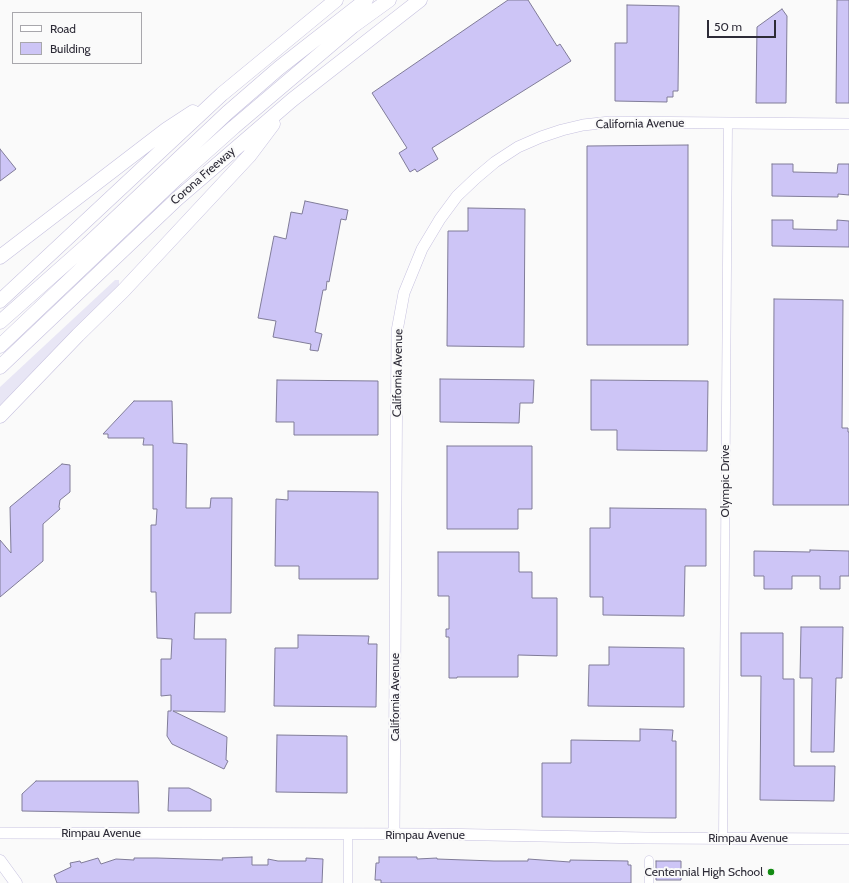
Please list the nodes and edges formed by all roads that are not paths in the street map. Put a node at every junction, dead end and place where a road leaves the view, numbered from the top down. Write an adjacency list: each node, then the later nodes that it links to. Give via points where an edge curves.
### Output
1 (336, 0): 5 (highway)
2 (366, 0): 11 (highway, via 279,68 227,113 87,246)
3 (389, 0): 12 (highway, via 330,46 177,178)
4 (420, 0): 6 (highway, Corona Freeway)
5 (222, 94): 9 (highway, via 167,129); 10 (highway)
6 (292, 100): 13 (highway, Corona Freeway, via 177,199); 14 (highway, via 249,156 123,291)
7 (728, 123): 8 (main road, California Avenue); 16 (main road, California Avenue, via 602,123 583,125 541,137 518,147 476,178 457,196 422,249 404,293 397,331); 18 (street, Olympic Drive)
8 (849, 124)
9 (0, 257)
10 (0, 301)
11 (0, 322)
12 (0, 346)
13 (0, 368)
14 (0, 416)
15 (0, 833): 17 (main road, Rimpau Avenue)
16 (394, 834): 17 (main road, Rimpau Avenue); 18 (main road, Rimpau Avenue)
17 (348, 835): 23 (street)
18 (723, 838): 19 (main road, Rimpau Avenue)
19 (849, 838)
20 (648, 860): 24 (street)
21 (0, 861): 22 (main road)
22 (16, 883)
23 (348, 883)
24 (649, 883)

